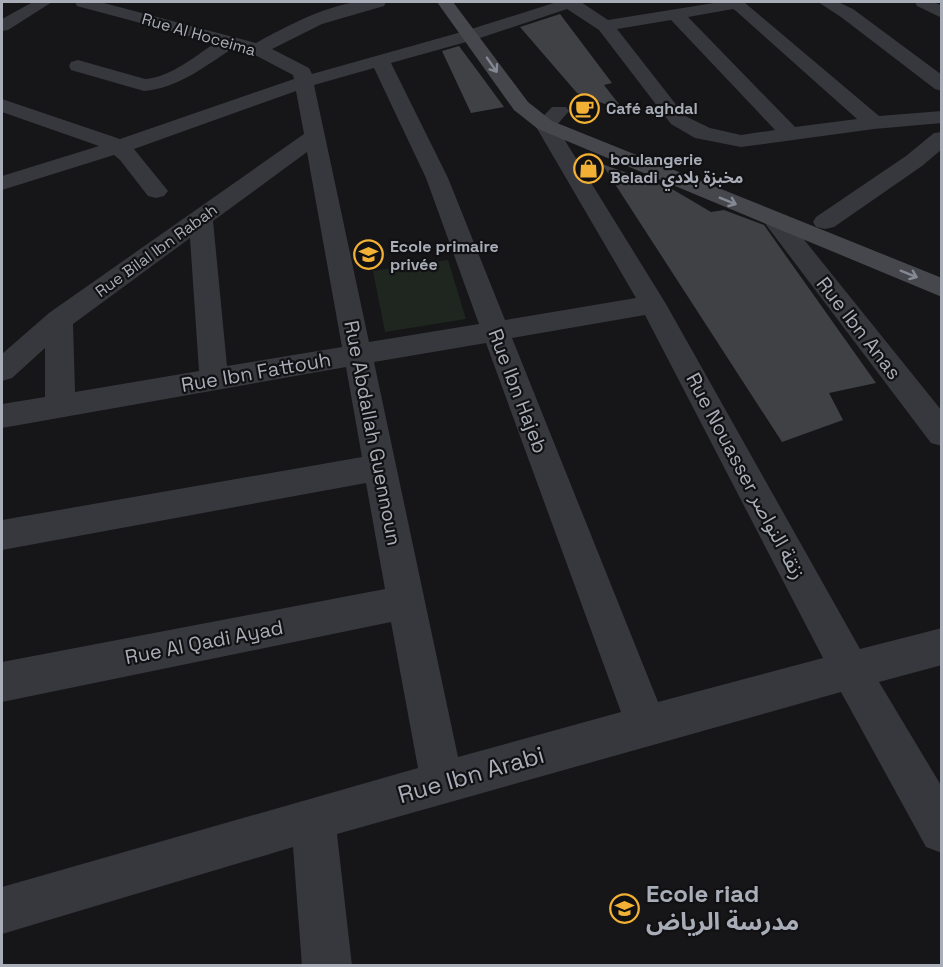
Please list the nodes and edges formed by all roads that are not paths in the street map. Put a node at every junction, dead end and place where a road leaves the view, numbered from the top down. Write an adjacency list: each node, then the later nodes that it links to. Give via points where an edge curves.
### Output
1 (44, 2): 14 (street)
2 (83, 2): 12 (street, Rue Al Hoceima)
3 (146, 2): 12 (street)
4 (378, 2): 8 (street)
5 (445, 2): 16 (main road, Rue Nouasser زنقة النواصر)
6 (826, 2): 23 (street, via 847,13)
7 (923, 2): 11 (street)
8 (354, 4): 19 (street)
9 (560, 4): 15 (street); 16 (street)
10 (477, 11): 16 (main road, Rue Nouasser زنقة النواصر)
11 (942, 13)
12 (127, 14): 17 (street, Rue Al Hoceima)
13 (675, 14): 15 (street); 27 (street, via 725,4 741,7); 28 (street)
14 (2, 26)
15 (605, 26): 28 (street, via 678,120 689,127 724,140)
16 (481, 32): 18 (main road, Rue Nouasser زنقة النواصر); 20 (street); 25 (main road, Rue Nouasser زنقة النواصر, one-way to 25, via 521,106)
17 (230, 42): 19 (street, Rue Al Hoceima); 21 (street, via 154,85)
18 (504, 47)
19 (258, 50): 22 (street, Rue Al Hoceima, via 302,72)
20 (380, 61): 22 (street); 42 (street, Rue Ibn Hajeb, via 436,178)
21 (78, 66)
22 (304, 82): 29 (street, Rue Abdallah Guennoun); 31 (street)
23 (942, 85)
24 (2, 105): 31 (street)
25 (549, 112): 36 (main road, Rue Nouasser زنقة النواصر, one-way to 36); 37 (main road); 40 (street, Rue Nouasser زنقة النواصر)
26 (942, 117): 27 (street)
27 (874, 123): 28 (street)
28 (791, 135)
29 (315, 136): 35 (street, Rue Bilal Ibn Rabah); 43 (street, Rue Abdallah Guennoun)
30 (942, 138): 37 (street, via 923,164)
31 (118, 147): 32 (street); 33 (street)
32 (12, 180): 34 (street)
33 (156, 191)
34 (2, 198)
35 (201, 218): 41 (street, Rue Bilal Ibn Rabah); 45 (street)
36 (776, 221): 39 (main road, Rue Nouasser زنقة النواصر, one-way to 39); 48 (street, Rue Ibn Anas)
37 (825, 222): 38 (main road)
38 (942, 269)
39 (942, 288)
40 (653, 304): 42 (street, Rue Ibn Fattouh); 53 (street, Rue Nouasser زنقة النواصر)
41 (59, 320): 44 (street, Rue Bilal Ibn Rabah); 46 (street)
42 (495, 331): 43 (street, Rue Ibn Fattouh); 55 (street, Rue Ibn Hajeb)
43 (358, 355): 45 (street, Rue Ibn Fattouh); 49 (street, Rue Abdallah Guennoun)
44 (2, 370)
45 (214, 380): 46 (street, Rue Ibn Fattouh)
46 (60, 406): 47 (street, Rue Ibn Fattouh)
47 (2, 416)
48 (942, 434)
49 (380, 467): 50 (street); 51 (street, Rue Abdallah Guennoun)
50 (2, 535)
51 (406, 602): 54 (street, Rue Al Qadi Ayad); 56 (street, Rue Abdallah Guennoun)
52 (942, 646): 53 (street, Rue Ibn Arabi)
53 (851, 671): 55 (street, Rue Ibn Arabi); 58 (street, Rue Nouasser زنقة النواصر)
54 (2, 682)
55 (647, 725): 56 (street, Rue Ibn Arabi)
56 (442, 784): 57 (street, Rue Ibn Arabi)
57 (313, 819): 59 (street, Rue Ibn Arabi); 60 (street)
58 (942, 831)
59 (2, 911)
60 (327, 966)

